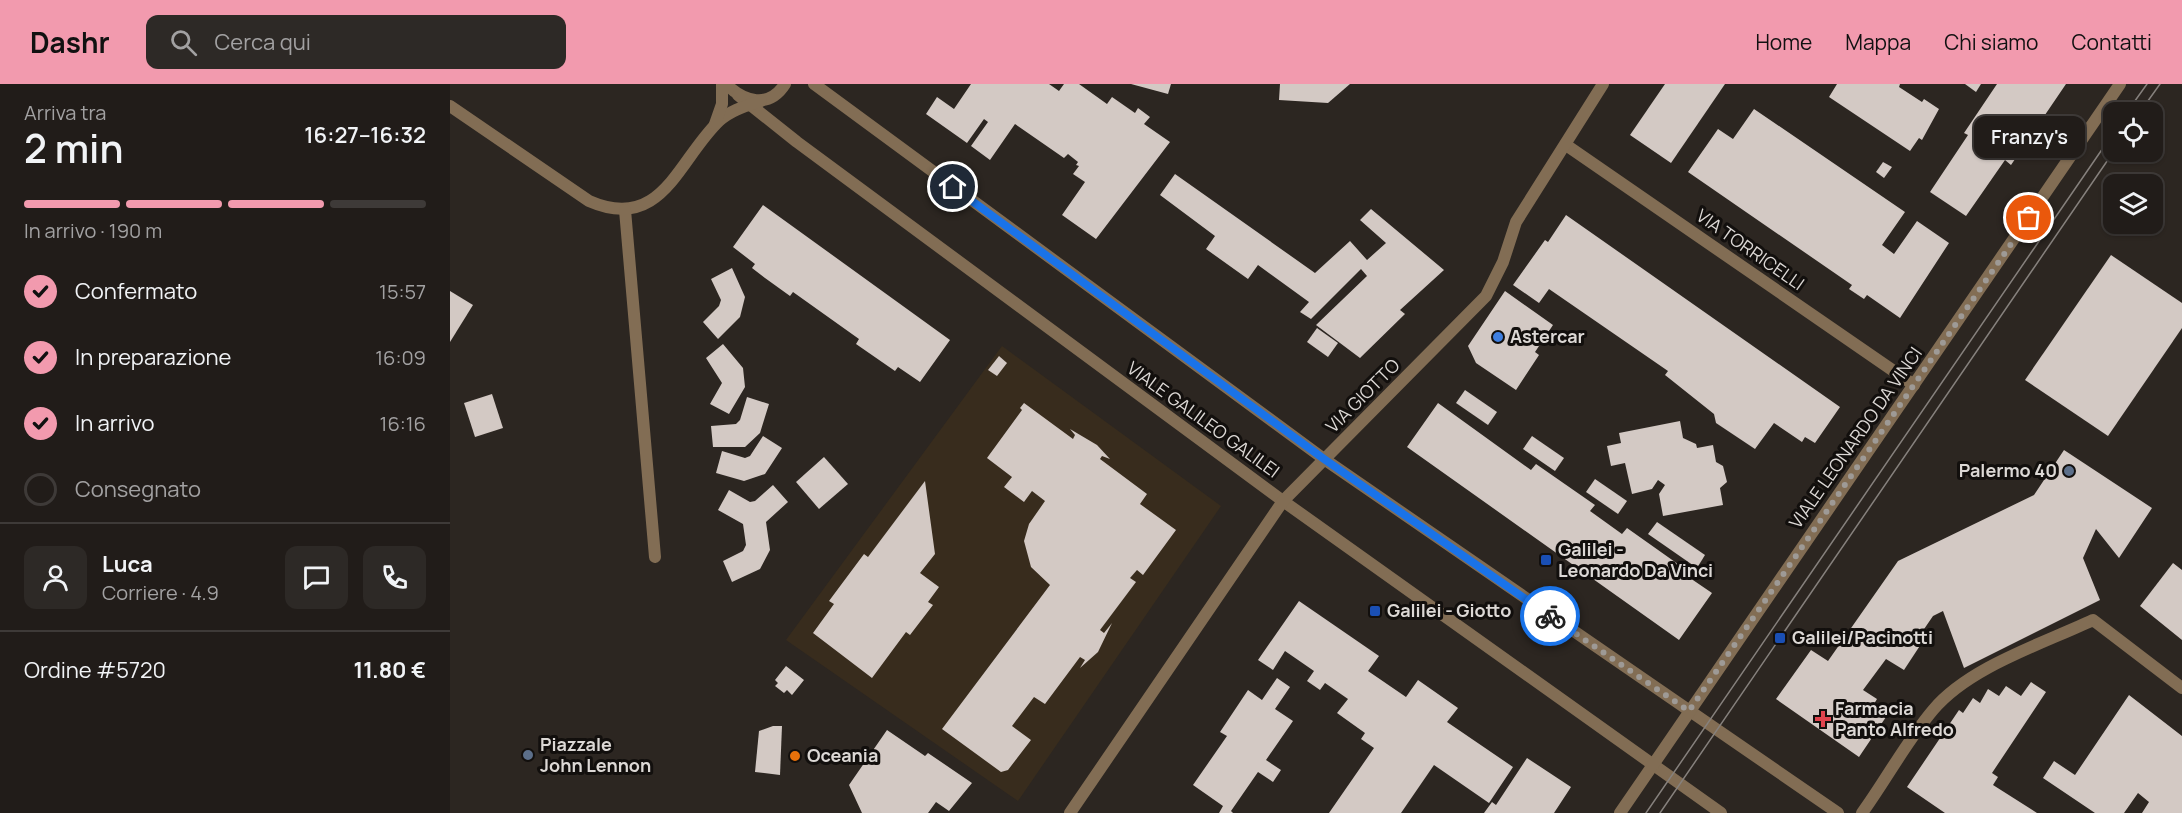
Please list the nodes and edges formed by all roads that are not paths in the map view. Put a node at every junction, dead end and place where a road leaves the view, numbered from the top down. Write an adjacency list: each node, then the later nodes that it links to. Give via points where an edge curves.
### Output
1 (724, 84): 6 (street, VIALE GALILEO GALILEI); 8 (street)
2 (785, 84): 6 (street, via 780,93)
3 (814, 84): 12 (street)
4 (1604, 84): 9 (street, VIA GIOTTO)
5 (2120, 84): 11 (street, VIALE LEONARDO DA VINCI)
6 (755, 103): 8 (street, via 729,113); 13 (street, VIALE GALILEO GALILEI)
7 (450, 106): 10 (street, via 589,201)
8 (713, 128): 10 (street, via 662,193)
9 (1566, 145): 11 (street, VIA TORRICELLI); 12 (street, VIA GIOTTO, via 1516,222 1486,296)
10 (625, 210): 14 (street)
11 (1914, 385): 16 (street, VIALE LEONARDO DA VINCI)
12 (1324, 459): 13 (street, VIA GIOTTO); 16 (street)
13 (1283, 501): 17 (street, VIALE GALILEO GALILEI); 18 (street, VIA GIOTTO)
14 (655, 557)
15 (2182, 688): 22 (street, via 2092,620 1995,665 1956,688 1932,711)
16 (1689, 711): 17 (street, VIALE LEONARDO DA VINCI); 21 (street)
17 (1653, 766): 19 (street, VIALE LEONARDO DA VINCI); 20 (street, VIALE GALILEO GALILEI)
18 (1070, 813)
19 (1620, 813)
20 (1721, 813)
21 (1838, 813)
22 (1862, 813)

